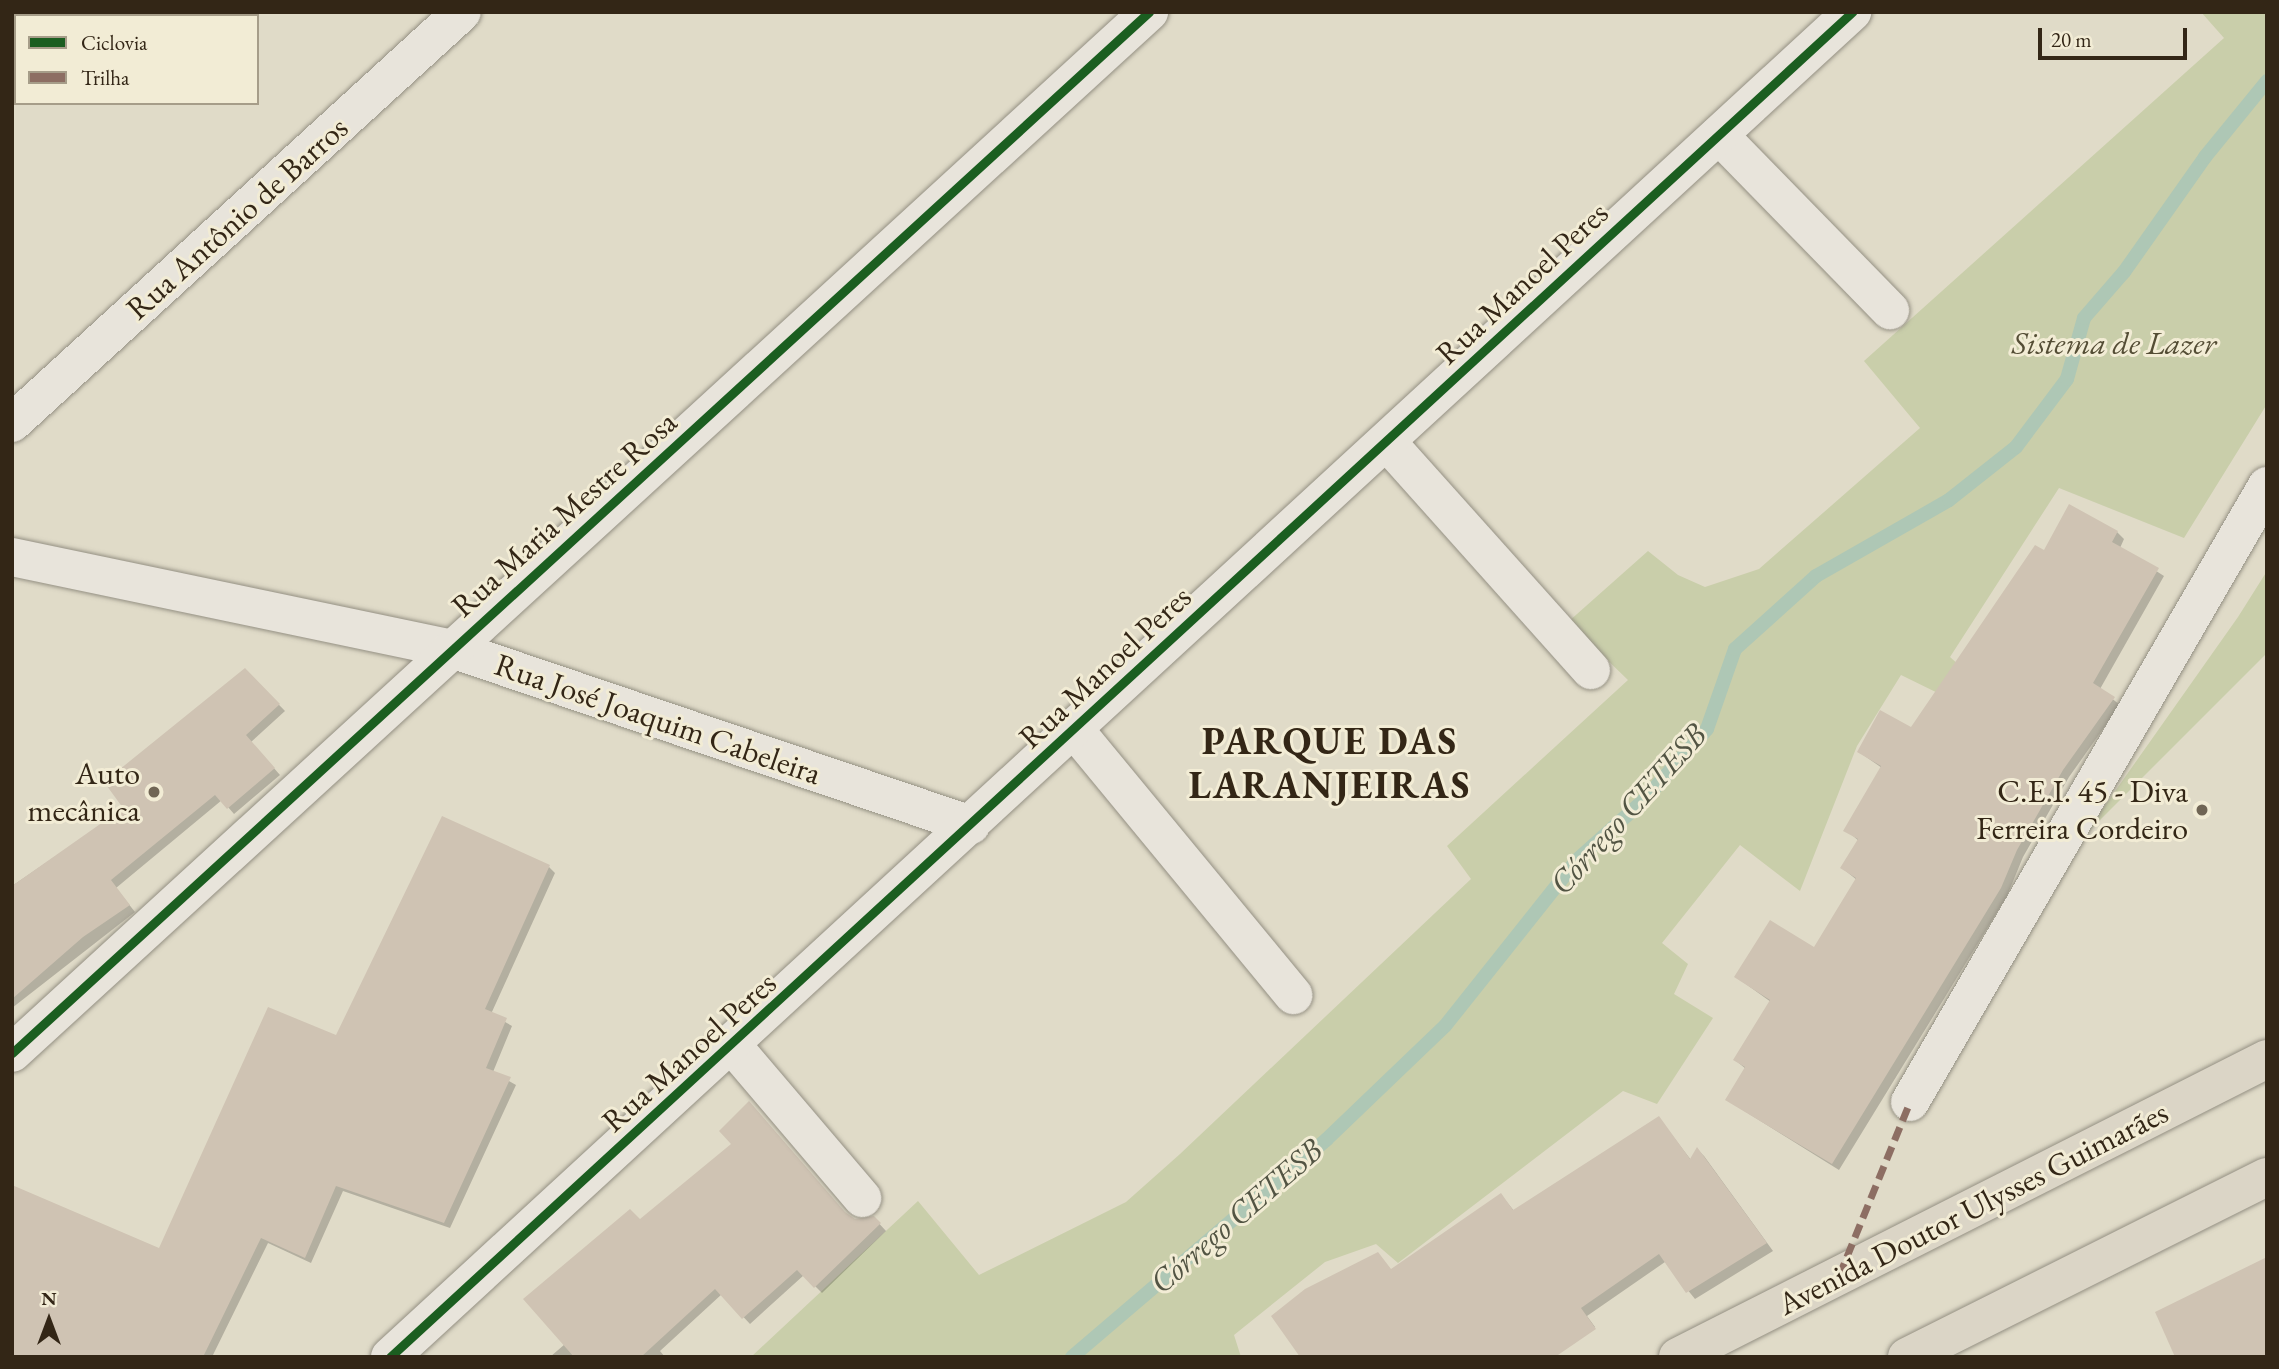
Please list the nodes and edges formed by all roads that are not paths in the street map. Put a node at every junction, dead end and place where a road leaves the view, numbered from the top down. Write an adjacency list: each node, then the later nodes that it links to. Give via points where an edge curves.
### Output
1 (462, 12): 6 (street, Rua Antônio de Barros)
2 (1149, 12): 10 (street, Rua Maria Mestre Rosa)
3 (1852, 12): 4 (street, Rua Manoel Peres)
4 (1719, 135): 5 (street); 7 (street, Rua Manoel Peres)
5 (1890, 310)
6 (12, 423)
7 (1387, 442): 11 (street); 12 (street, Rua Manoel Peres)
8 (2267, 486): 18 (street)
9 (12, 557): 10 (street, Rua José Joaquim Cabeleira)
10 (452, 649): 13 (street, Rua José Joaquim Cabeleira); 16 (street, Rua Maria Mestre Rosa)
11 (1591, 670)
12 (1074, 729): 13 (street, Rua Manoel Peres); 14 (street)
13 (971, 825): 15 (street, Rua Manoel Peres)
14 (1293, 995)
15 (733, 1045): 20 (street); 21 (street, Rua Manoel Peres)
16 (12, 1052)
17 (2267, 1059): 22 (main road, Avenida Doutor Ulysses Guimarães)
18 (1910, 1102)
19 (2267, 1177): 23 (main road)
20 (862, 1198)
21 (390, 1357)
22 (1678, 1357)
23 (1906, 1357)

